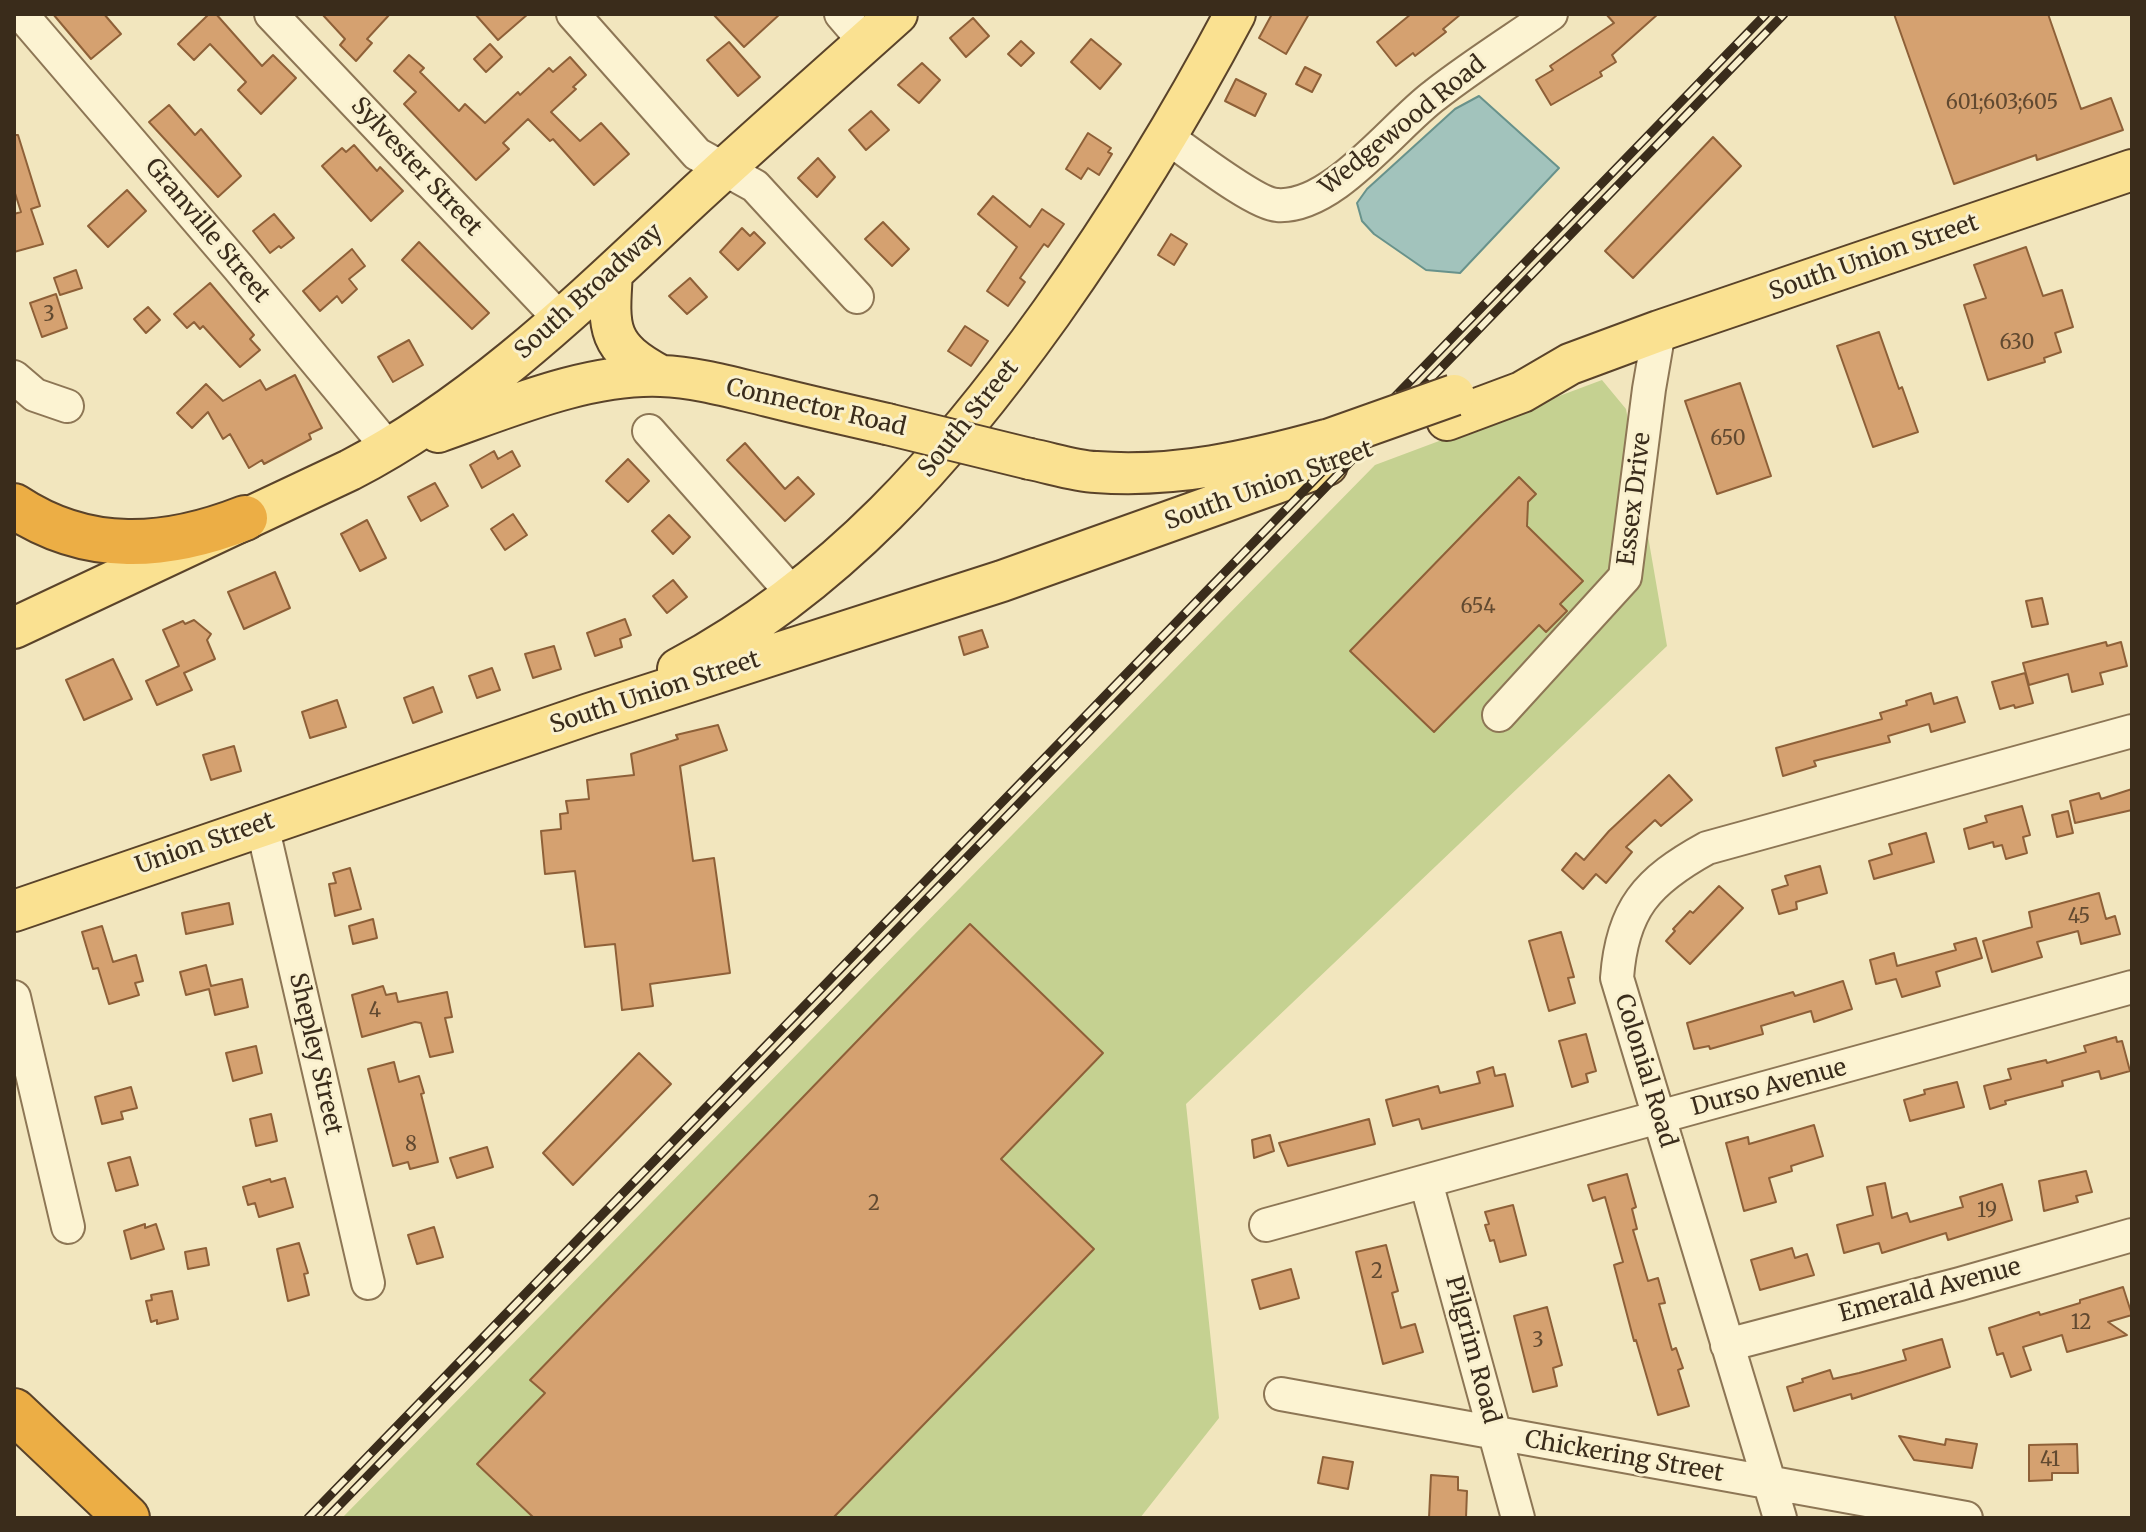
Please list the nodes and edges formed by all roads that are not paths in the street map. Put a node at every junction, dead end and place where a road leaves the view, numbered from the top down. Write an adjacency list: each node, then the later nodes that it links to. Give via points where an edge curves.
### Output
1 (22, 14): 7 (street); 20 (street, Granville Street)
2 (271, 14): 14 (street, Sylvester Street)
3 (573, 14): 10 (street, via 697,154)
4 (897, 14): 8 (main road, South Broadway)
5 (1235, 14): 9 (main road, South Street)
6 (1551, 14): 9 (street, Wedgewood Road, via 1433,96 1323,193 1303,201 1275,206)
7 (14, 18)
8 (853, 28): 10 (main road, South Broadway)
9 (1168, 138): 24 (main road, South Street, via 1085,266 933,466 867,534)
10 (725, 168): 12 (main road, South Broadway); 13 (street, via 755,186)
11 (2132, 170): 15 (main road, South Union Street)
12 (612, 273): 14 (main road, South Broadway); 16 (main road, via 609,317 614,333 636,362)
13 (857, 297)
14 (561, 320): 20 (main road, South Broadway)
15 (1659, 331): 21 (main road, South Union Street, via 1570,364 1522,392 1450,407); 27 (street, Essex Drive, via 1625,577)
16 (661, 376): 20 (main road, Connector Road, via 625,377 533,398); 21 (main road, Connector Road, bridge, via 733,387 1093,472 1154,474)
17 (14, 377): 18 (street, via 35,395)
18 (67, 406)
19 (649, 431): 24 (street)
20 (389, 449): 23 (main road, South Broadway)
21 (1328, 452): 26 (main road, South Union Street, via 1002,581)
22 (14, 506): 23 (highway, via 67,533 113,543 183,536)
23 (245, 518): 25 (main road, South Broadway)
24 (793, 594): 26 (main road, South Street, via 697,659)
25 (14, 628)
26 (589, 714): 29 (main road, South Union Street)
27 (1499, 715)
28 (2132, 731): 34 (street, Colonial Road, via 1707,848 1654,884 1632,912 1619,947 1617,978)
29 (397, 779): 30 (main road, Union Street)
30 (262, 825): 31 (main road, Union Street); 39 (street, Shepley Street)
31 (14, 911)
32 (2132, 987): 34 (street, Durso Avenue)
33 (14, 997): 37 (street)
34 (1659, 1118): 35 (street, Durso Avenue); 40 (street, Colonial Road)
35 (1426, 1182): 36 (street, Durso Avenue); 43 (street, Pilgrim Road)
36 (1266, 1225)
37 (68, 1227)
38 (2132, 1235): 40 (street, Emerald Avenue)
39 (368, 1283)
40 (1727, 1345): 44 (street, Colonial Road)
41 (1281, 1394): 43 (street, Chickering Street)
42 (14, 1411): 45 (highway)
43 (1495, 1433): 44 (street, Chickering Street); 46 (street, Pilgrim Road)
44 (1769, 1484): 47 (street, Colonial Road); 48 (street, Chickering Street)
45 (127, 1518)
46 (1518, 1518)
47 (1780, 1518)
48 (1966, 1518)

